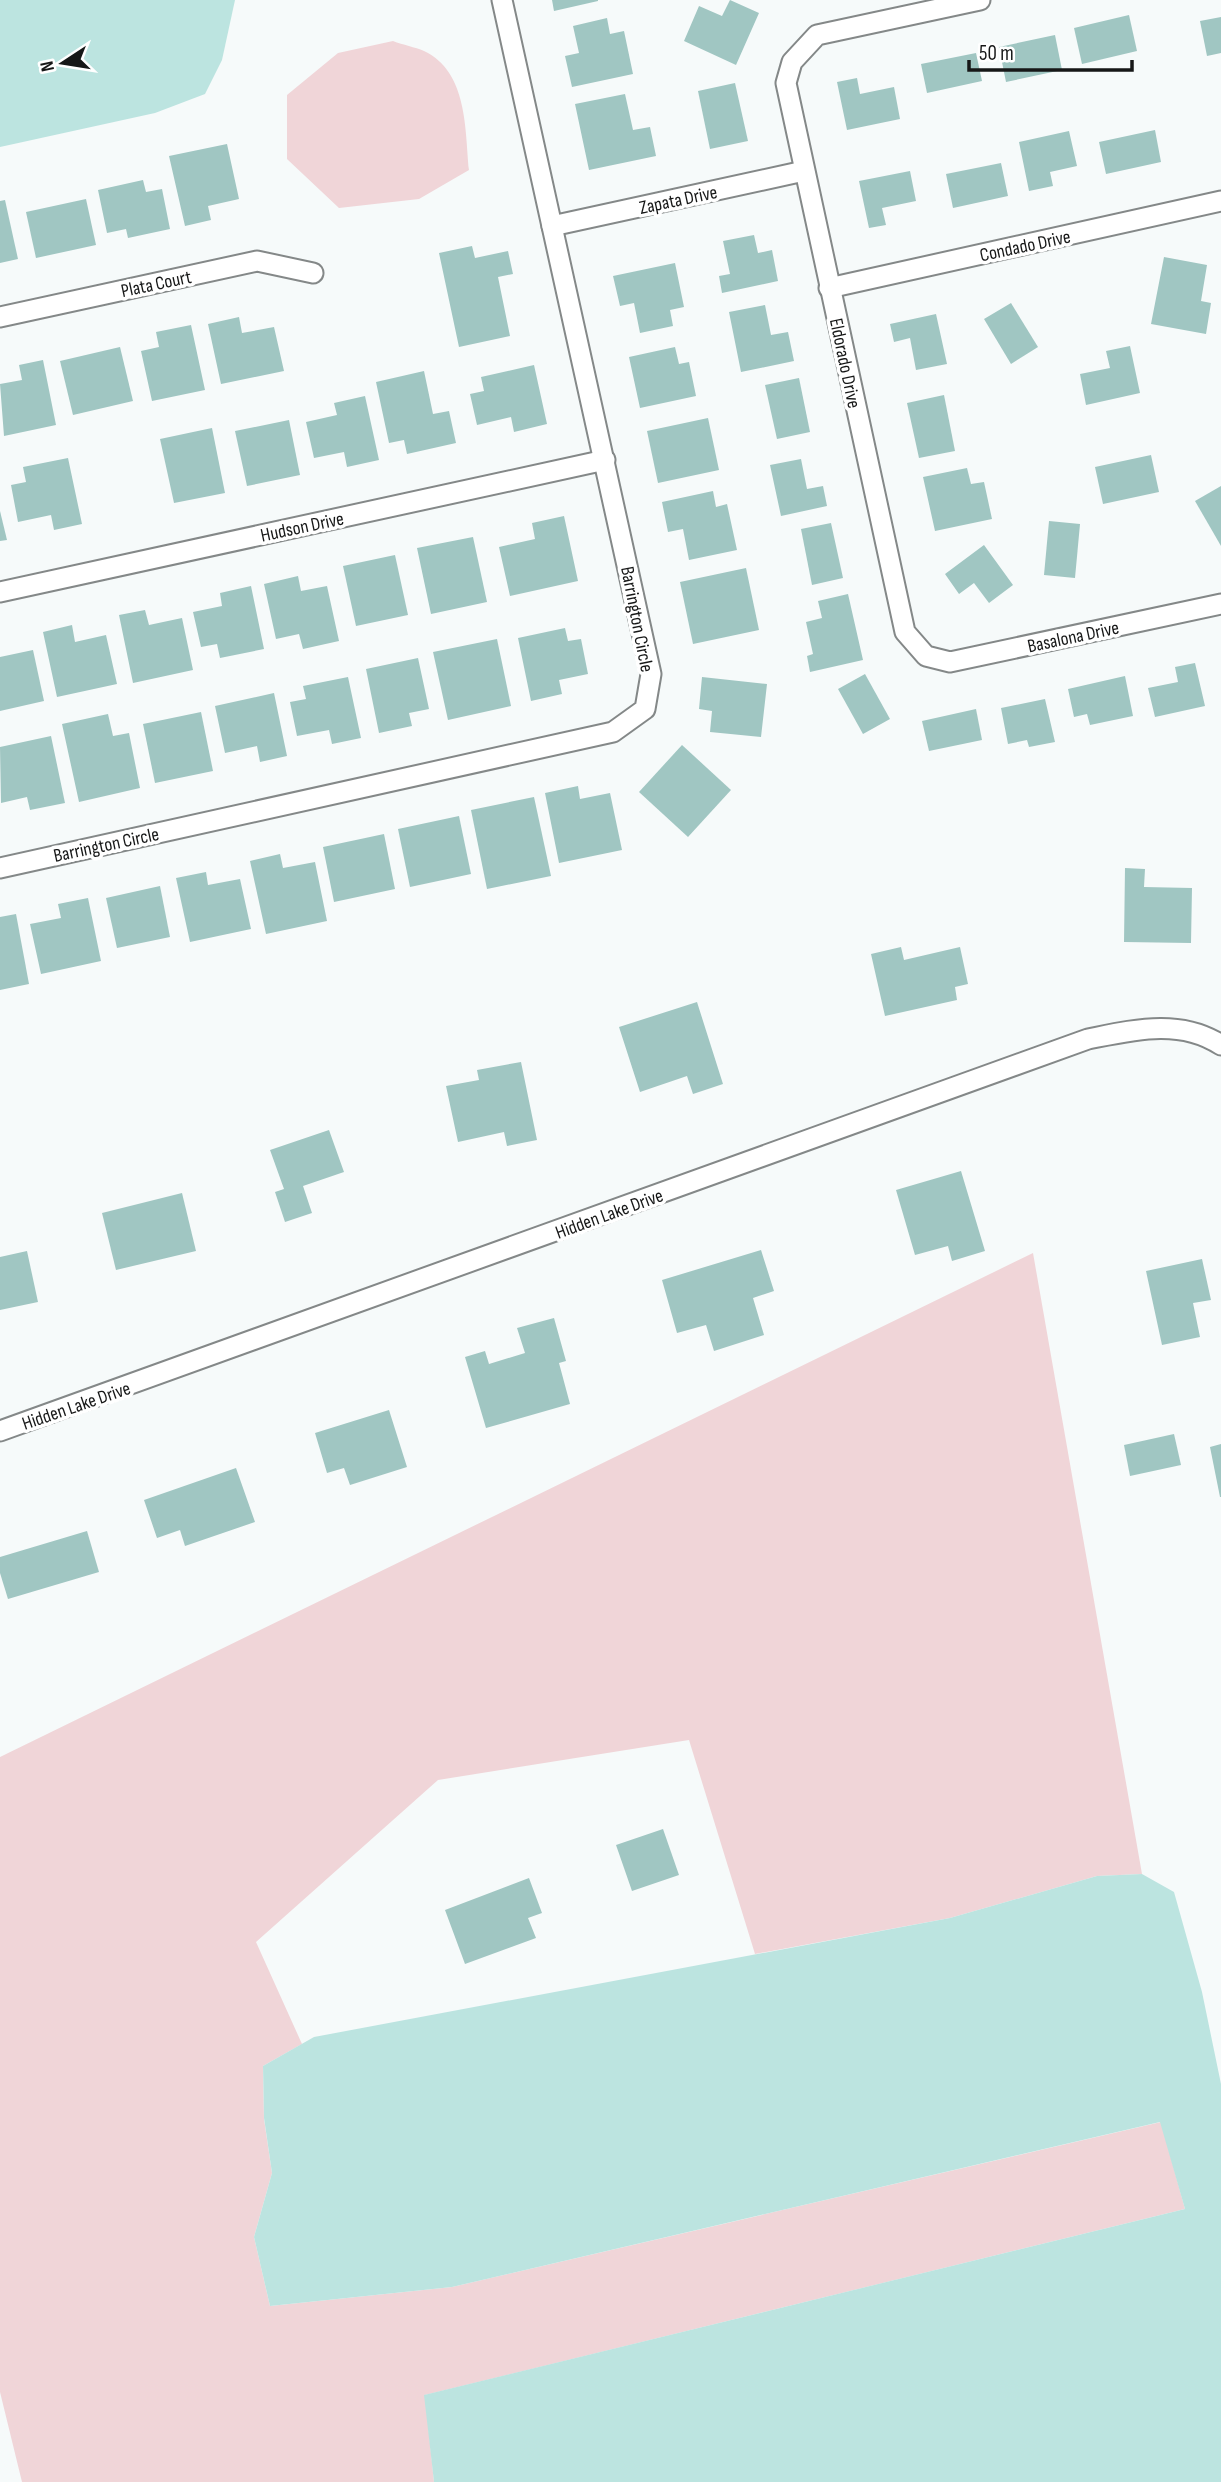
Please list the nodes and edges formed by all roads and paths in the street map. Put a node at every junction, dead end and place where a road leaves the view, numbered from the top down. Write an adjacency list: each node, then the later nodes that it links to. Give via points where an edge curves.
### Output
1 (502, 0): 5 (street, Barrington Circle)
2 (980, 0): 3 (street, Eldorado Drive, via 817,35 792,62 786,83)
3 (804, 171): 5 (street, Zapata Drive); 7 (street, Eldorado Drive)
4 (1221, 201): 7 (street, Condado Drive)
5 (552, 226): 9 (street, Barrington Circle)
6 (313, 272): 8 (street, Plata Court, via 257,261)
7 (829, 288): 12 (street, Eldorado Drive, via 905,632)
8 (0, 317)
9 (605, 460): 10 (street, Hudson Drive); 13 (street, Barrington Circle, via 651,674 645,709 613,733)
10 (0, 592)
11 (1221, 604): 12 (street, Basalona Drive, via 950,662)
12 (926, 656)
13 (0, 867)
14 (1221, 1045): 15 (street, Hidden Lake Drive, via 1205,1035 1150,1026 1088,1039)
15 (0, 1431)

